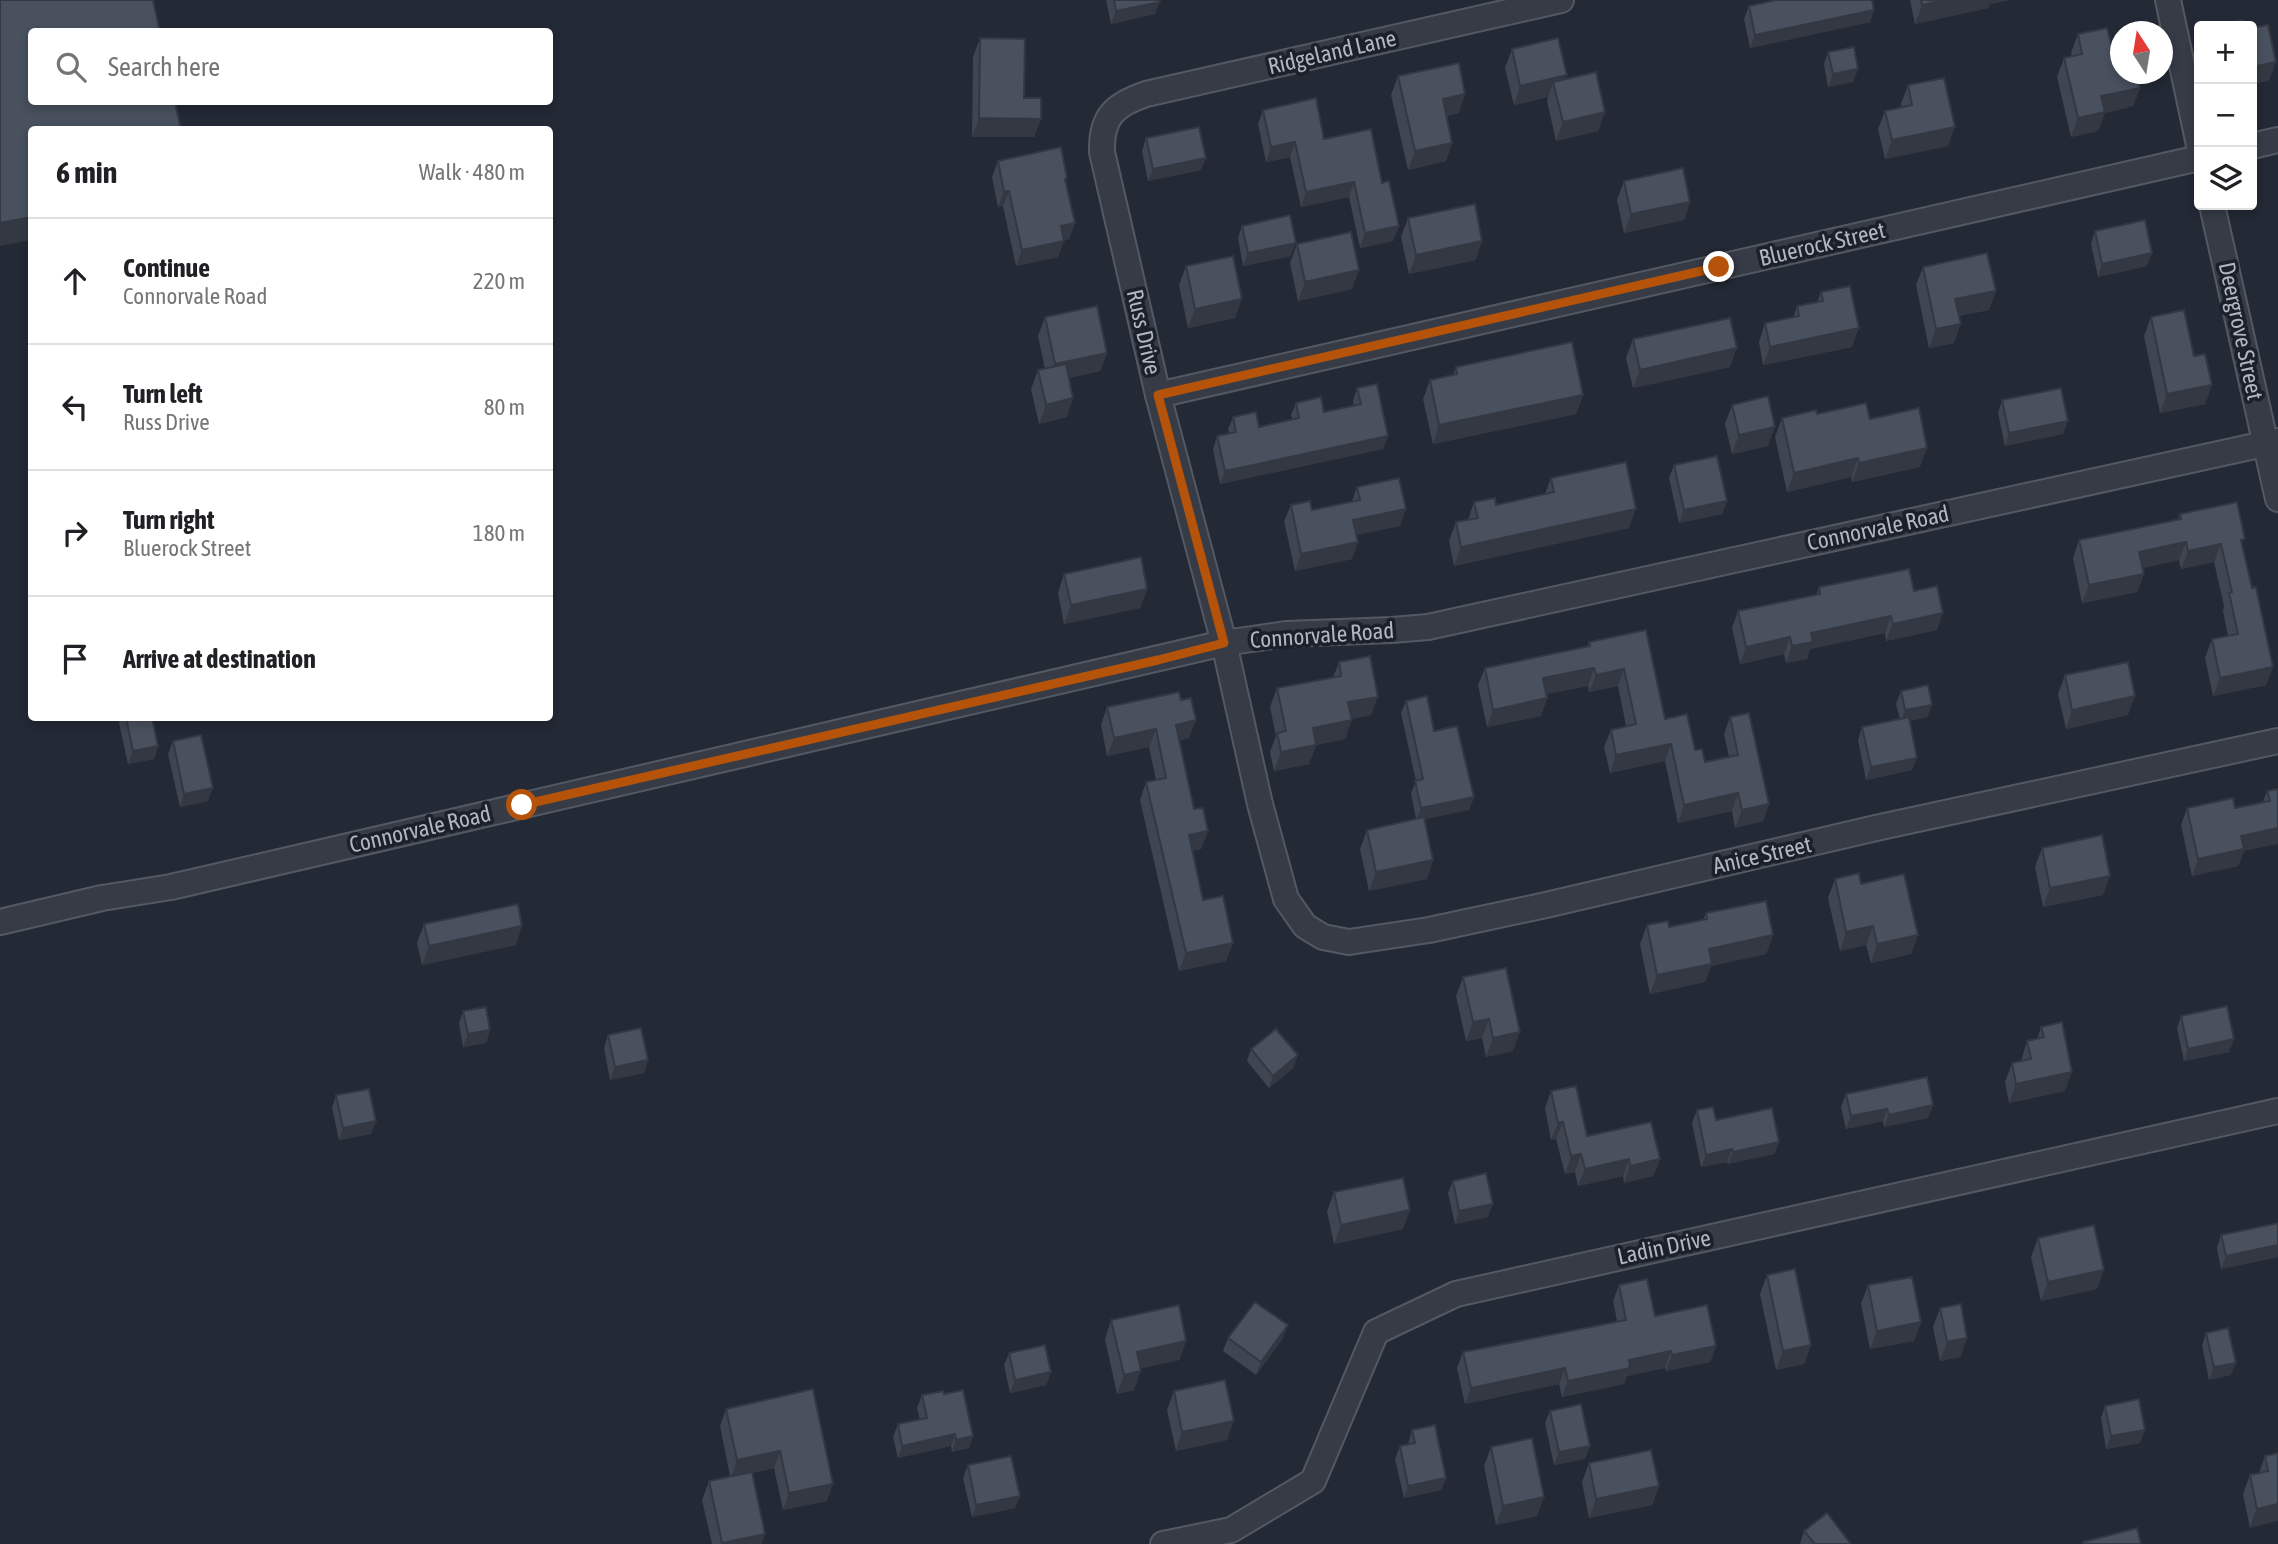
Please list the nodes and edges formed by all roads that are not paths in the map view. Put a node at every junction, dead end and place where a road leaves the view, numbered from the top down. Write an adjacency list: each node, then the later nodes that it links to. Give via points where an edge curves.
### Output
1 (1561, 0): 3 (street, Ridgeland Lane, via 1146,94 1125,101)
2 (2168, 0): 4 (street)
3 (1109, 116): 9 (street, Russ Drive, via 1102,152)
4 (2194, 122)
5 (2278, 141): 6 (street)
6 (2257, 145)
7 (2194, 159): 9 (street, Bluerock Street)
8 (2214, 210): 10 (street, Deergrove Street)
9 (1158, 395): 12 (street, Russ Drive)
10 (2272, 442): 11 (street, Deergrove Street); 12 (street, Connorvale Road, via 1428,627 1286,634)
11 (2278, 499)
12 (1224, 643): 14 (street, Russ Drive); 15 (street, Connorvale Road, via 171,887)
13 (2278, 741): 14 (street, Anice Street, via 1546,905 1349,942 1323,937 1305,926 1286,899)
14 (1279, 874)
15 (0, 922)
16 (2278, 1111): 17 (street, Ladin Drive, via 1455,1294 1376,1332 1314,1481 1231,1530)
17 (1163, 1544)

